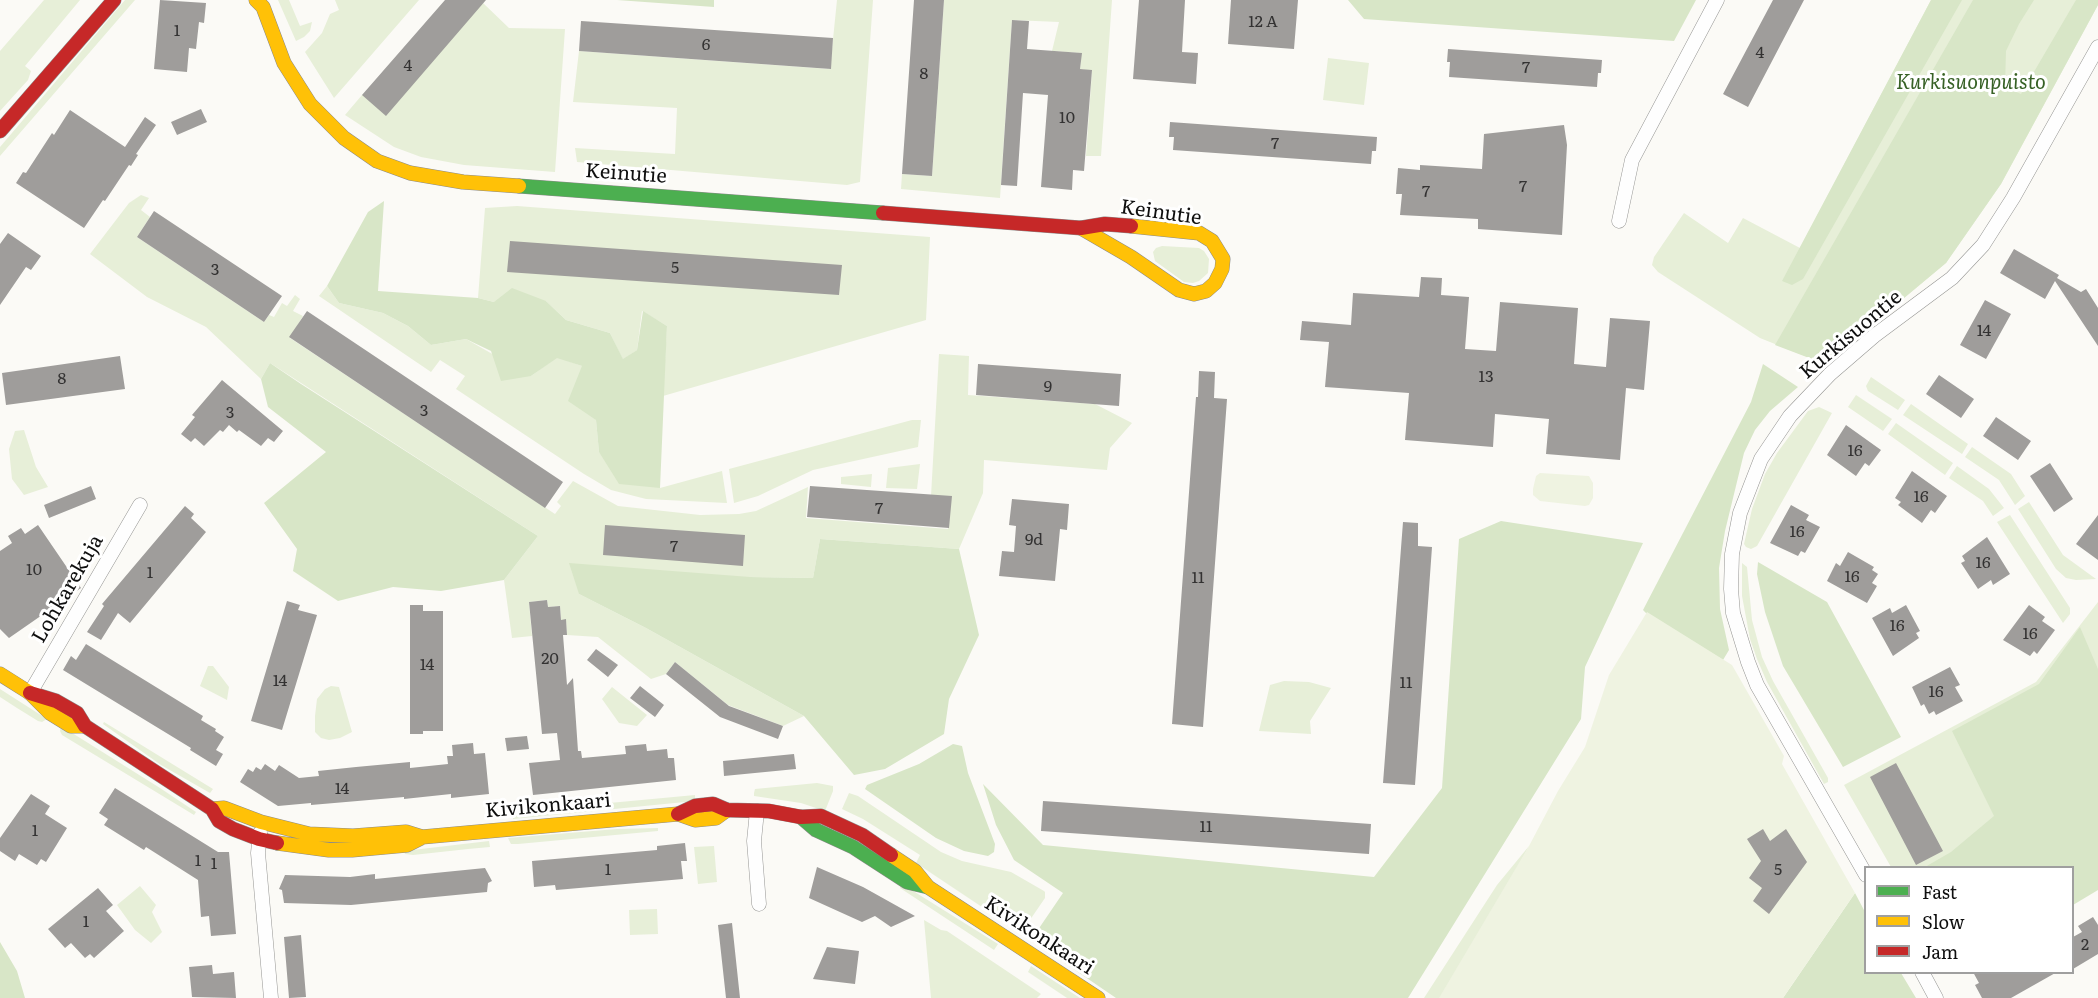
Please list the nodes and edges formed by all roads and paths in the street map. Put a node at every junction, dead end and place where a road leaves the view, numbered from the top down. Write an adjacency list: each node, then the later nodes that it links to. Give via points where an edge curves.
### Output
1 (114, 0): 5 (street)
2 (256, 0): 7 (street, Keinutie, via 263,7 284,63 326,122 370,156 410,173 463,182)
3 (1717, 0): 6 (street, via 1632,160)
4 (2098, 47): 16 (street, Kurkisuontie, via 1983,245 1952,278 1830,374 1790,416 1761,459 1740,513 1732,554 1731,589 1733,613 1748,662 1757,685)
5 (0, 131)
6 (1619, 221)
7 (1081, 228): 7 (street, Keinutie, via 1179,290 1194,294 1206,291 1222,269 1218,249 1198,233 1105,224)
8 (140, 505): 10 (street, Lohkarekuja)
9 (0, 674): 10 (street, Kivikonkaari)
10 (30, 693): 11 (street, Kivikonkaari, via 77,713 84,726)
11 (212, 809): 13 (street, Kivikonkaari, via 224,808); 15 (street, Kivikonkaari, via 219,821)
12 (757, 811): 14 (street, Kivikonkaari, via 727,810 713,804 695,806 678,814); 17 (street, via 754,841); 20 (street, Kivikonkaari, via 821,816 844,826 915,870 928,887)
13 (261, 822): 14 (street, Kivikonkaari, via 329,836 406,832); 15 (street)
14 (422, 837): 15 (street, Kivikonkaari, via 408,845 352,850 308,848)
15 (259, 838): 19 (street)
16 (1864, 872)
17 (759, 904)
18 (1923, 974): 21 (street)
19 (271, 998)
20 (1098, 998)
21 (1936, 998)

